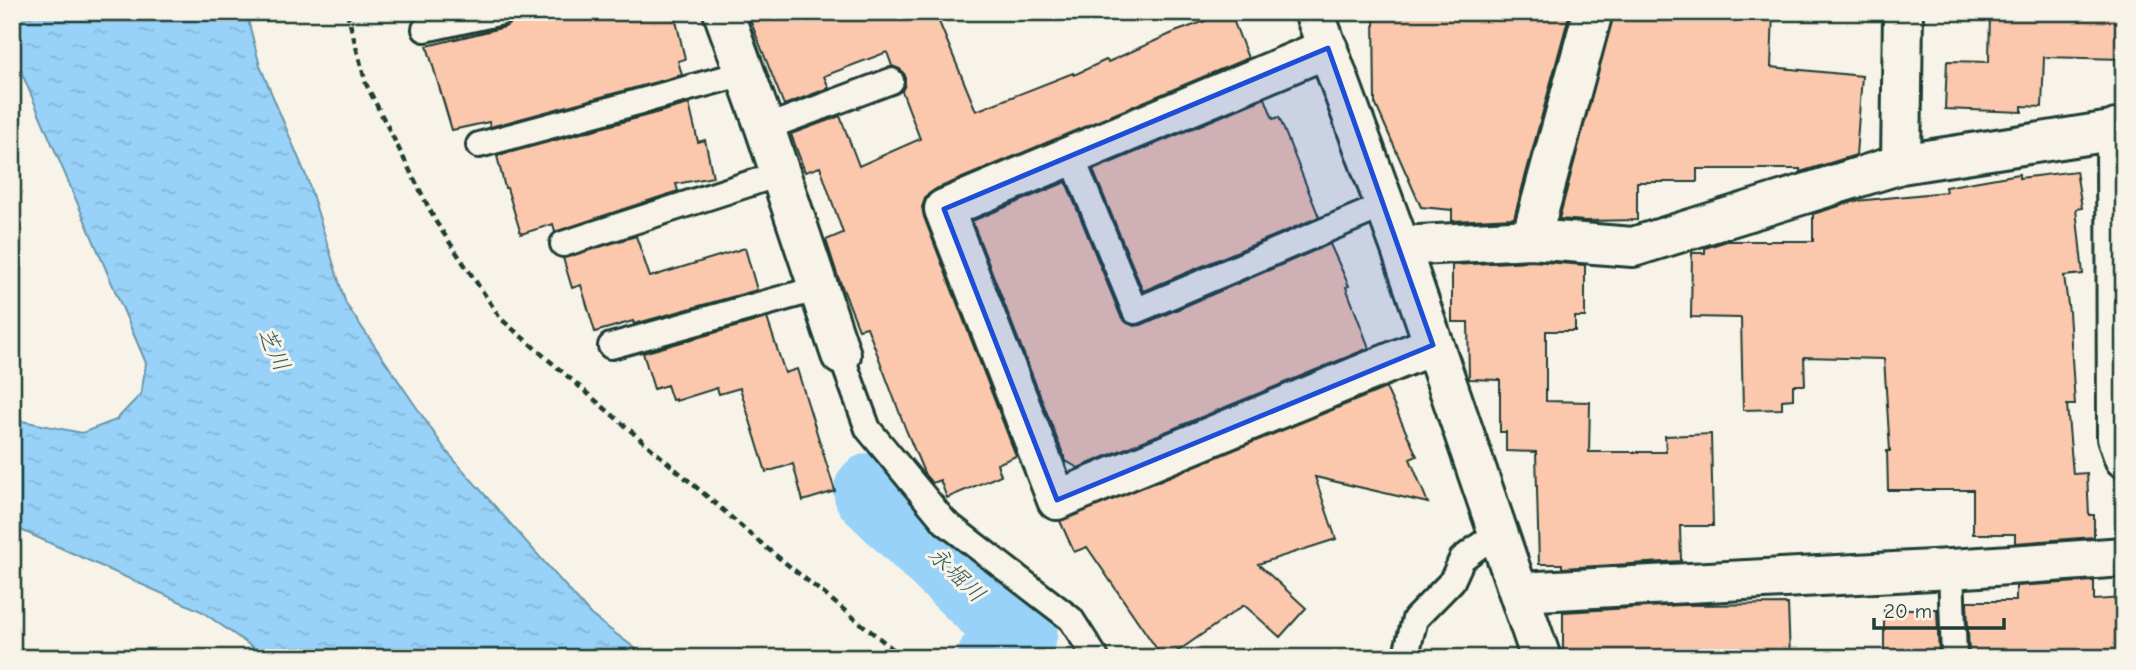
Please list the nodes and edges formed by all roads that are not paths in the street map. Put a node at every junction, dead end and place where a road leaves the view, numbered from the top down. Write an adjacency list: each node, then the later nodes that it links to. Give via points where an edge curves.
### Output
1 (502, 12): 6 (lane)
2 (723, 12): 8 (street)
3 (1314, 12): 7 (street)
4 (1593, 12): 17 (street)
5 (1903, 12): 14 (street)
6 (425, 29)
7 (1328, 48): 13 (street); 16 (street)
8 (744, 73): 10 (street); 12 (lane)
9 (891, 81): 10 (lane)
10 (765, 128): 15 (street)
11 (2120, 129): 14 (street); 24 (street, via 2117,438)
12 (479, 145)
13 (1071, 155): 16 (lane, via 1135,311); 21 (street, via 944,209 1057,500)
14 (1901, 164): 17 (street, via 1633,247)
15 (779, 174): 18 (lane); 20 (street)
16 (1385, 205): 19 (street)
17 (1531, 239): 19 (street)
18 (563, 244)
19 (1400, 246): 21 (street)
20 (820, 288): 22 (lane); 23 (street)
21 (1433, 345): 25 (street)
22 (611, 346)
23 (841, 355): 29 (lane, via 868,429 937,512 1071,620)
24 (2124, 458)
25 (1499, 531): 28 (street); 30 (lane, via 1462,559 1452,581 1415,619)
26 (2124, 557): 27 (street)
27 (1951, 569): 28 (street); 32 (lane)
28 (1519, 592): 31 (street)
29 (1096, 658)
30 (1405, 658)
31 (1541, 658)
32 (1954, 658)

